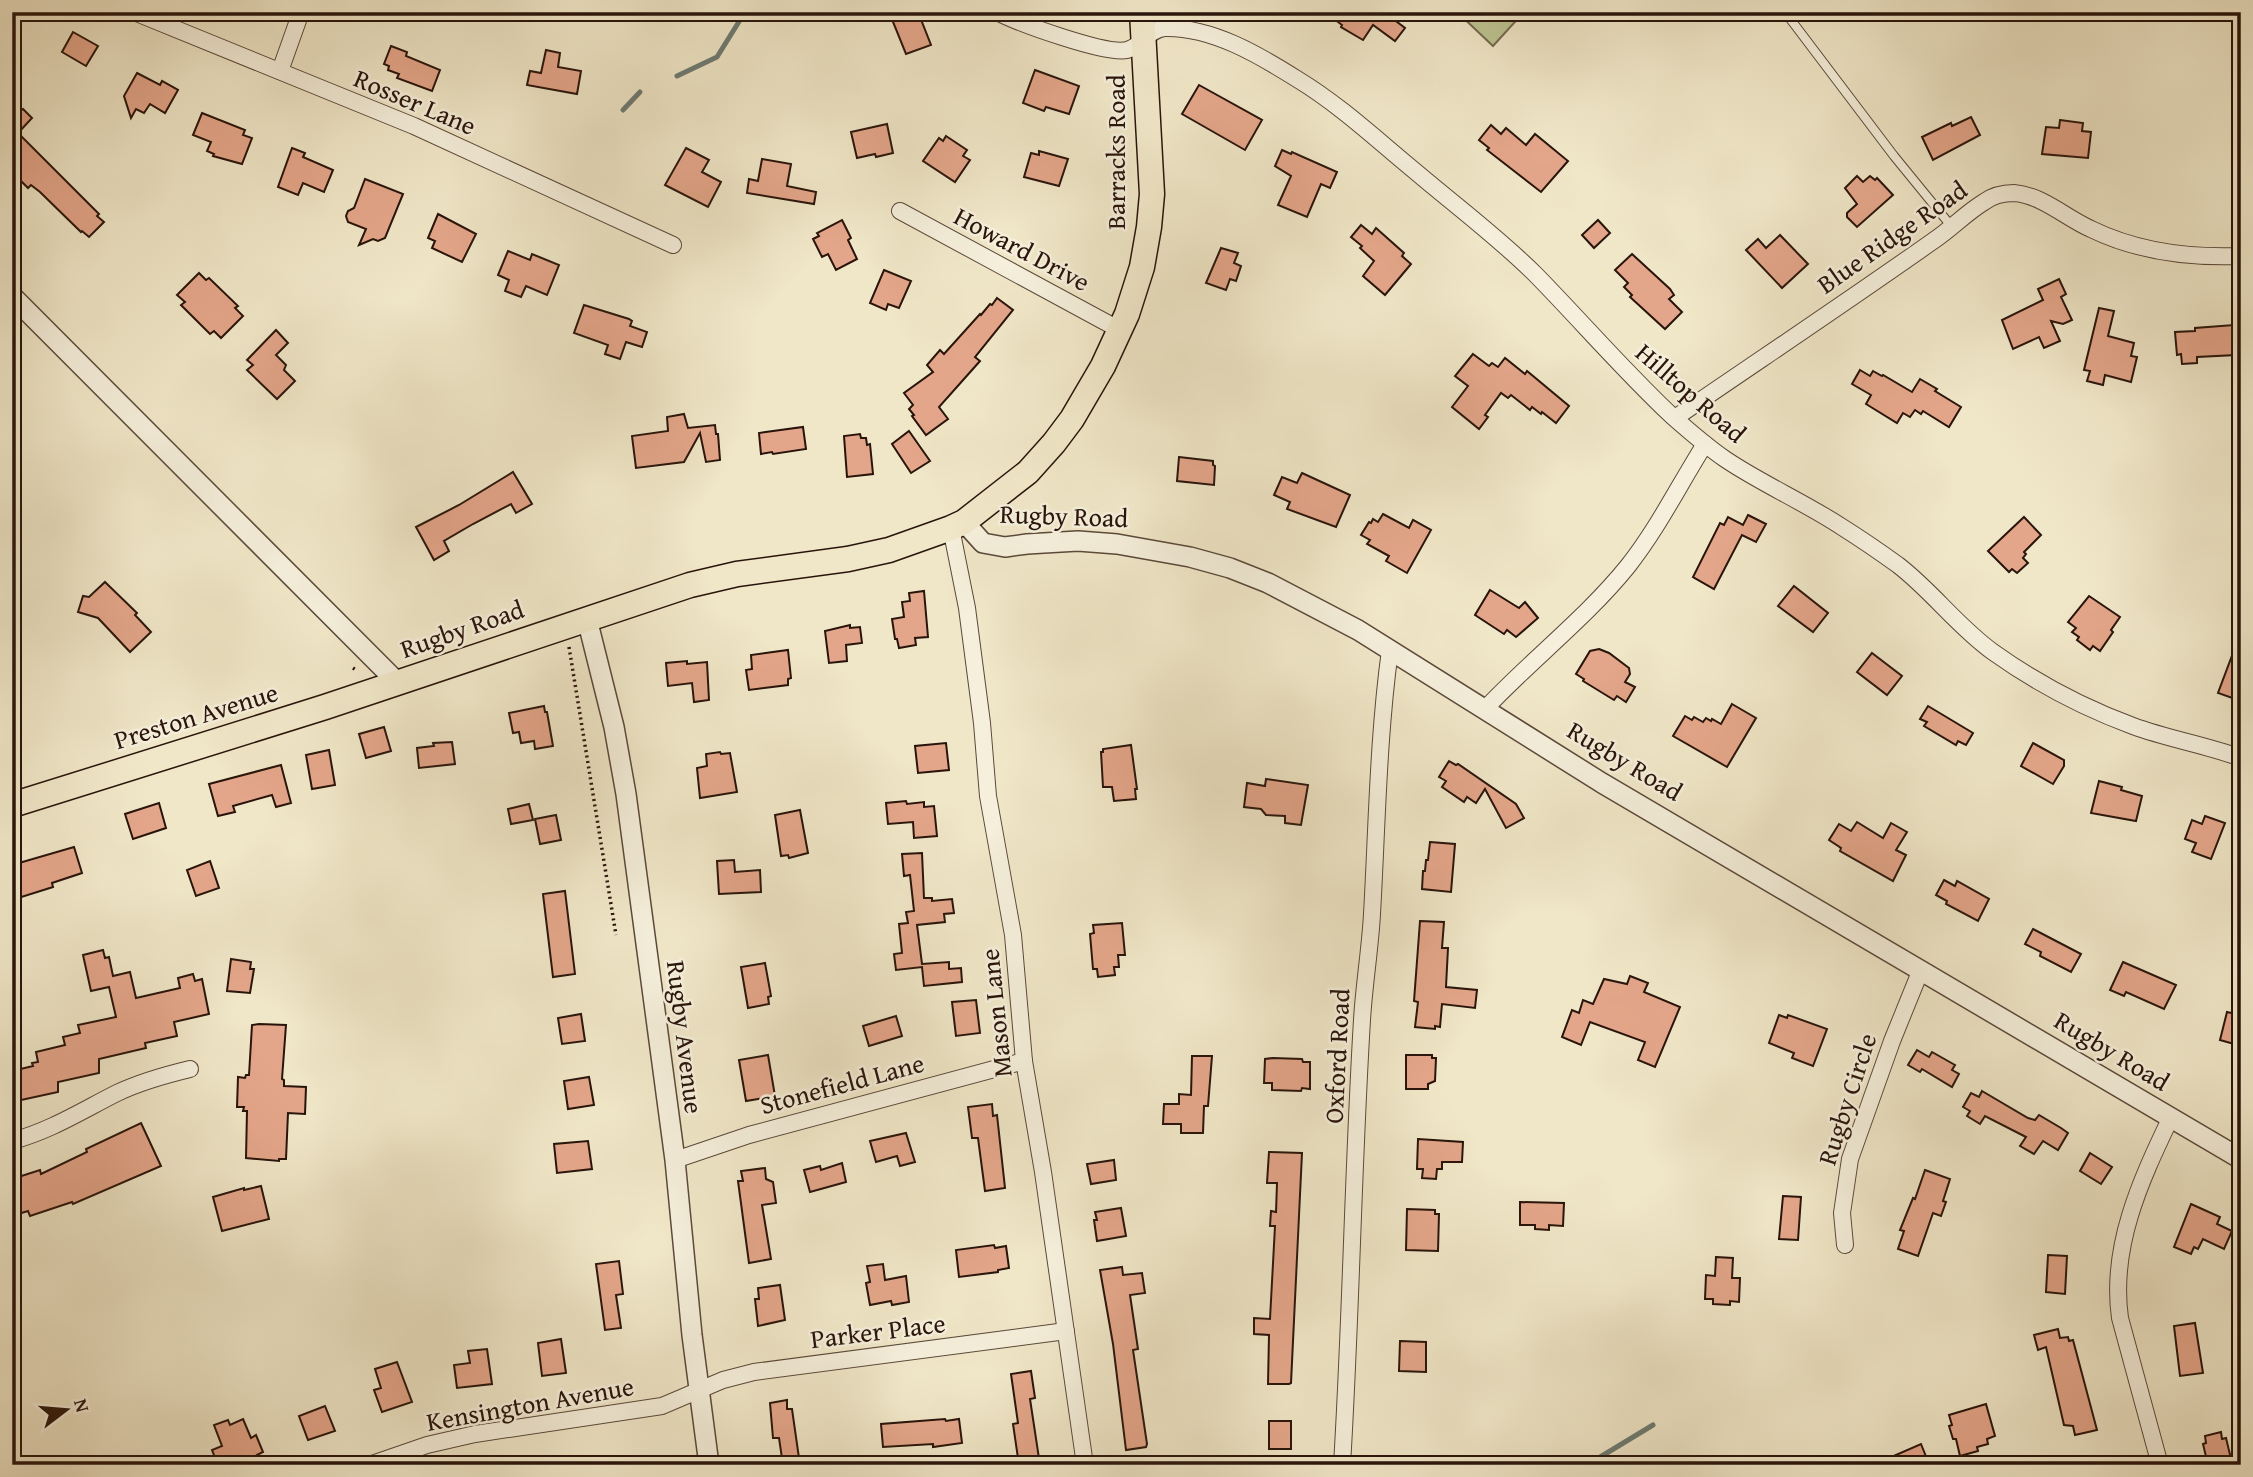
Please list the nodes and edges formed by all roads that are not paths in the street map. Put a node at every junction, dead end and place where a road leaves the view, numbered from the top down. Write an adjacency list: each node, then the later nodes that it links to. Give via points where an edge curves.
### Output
1 (134, 12): 7 (street, Rosser Lane)
2 (301, 12): 7 (street)
3 (997, 12): 6 (street, Hilltop Road, via 1115,50 1127,50)
4 (1142, 12): 6 (main road, Barracks Road)
5 (1785, 12): 9 (lane)
6 (1145, 39): 13 (main road, Barracks Road, via 1151,205 1142,267); 14 (street, Hilltop Road, via 1163,28 1218,38 1299,80 1336,106 1534,273)
7 (280, 71): 10 (street, Rosser Lane, via 414,126)
8 (900, 211): 13 (street, Howard Drive)
9 (1952, 227): 11 (street, Blue Ridge Road, via 1985,201 2014,193 2123,242 2188,256); 14 (street, Blue Ridge Road)
10 (673, 245)
11 (2241, 256)
12 (12, 296): 19 (street, Rugby Road)
13 (1121, 330): 16 (main road, Barracks Road, via 1054,443 1028,472)
14 (1675, 418): 15 (street, Hilltop Road)
15 (1705, 444): 20 (street, via 1628,566); 21 (street, Hilltop Road, via 1900,566 1993,651 2035,678 2134,726)
16 (958, 525): 17 (main road, Rugby Road, via 889,550 690,585); 18 (street, Rugby Road, via 983,543 1005,547 1079,541 1117,544 1230,568 1268,583); 24 (street, Mason Lane, via 957,557 988,796 1013,935)
17 (587, 619): 19 (main road, Rugby Road); 29 (street, Rugby Avenue, via 626,794)
18 (1390, 650): 20 (street, Rugby Road); 38 (street, Oxford Road, via 1362,1018)
19 (398, 683): 22 (main road, Preston Avenue)
20 (1485, 709): 23 (street, Rugby Road)
21 (2241, 758)
22 (12, 805)
23 (1920, 971): 26 (street, Rugby Road); 30 (street, Rugby Circle, via 1850,1159 1842,1213)
24 (1024, 1061): 29 (street, Stonefield Lane); 31 (street, Mason Lane)
25 (190, 1069): 27 (street, via 131,1087)
26 (2170, 1119): 28 (street, Rugby Road); 34 (street, via 2148,1164 2117,1269 2120,1318)
27 (12, 1141)
28 (2241, 1159)
29 (674, 1160): 32 (street, Rugby Avenue)
30 (1845, 1245)
31 (1066, 1331): 32 (street, Parker Place, via 754,1372); 37 (street, Mason Lane)
32 (699, 1391): 33 (street, Kensington Avenue, via 662,1406 475,1434 427,1445); 36 (street, Rugby Avenue)
33 (387, 1462): 35 (street, Kensington Avenue)
34 (2154, 1464)
35 (369, 1465)
36 (709, 1465)
37 (1085, 1465)
38 (1342, 1465)

